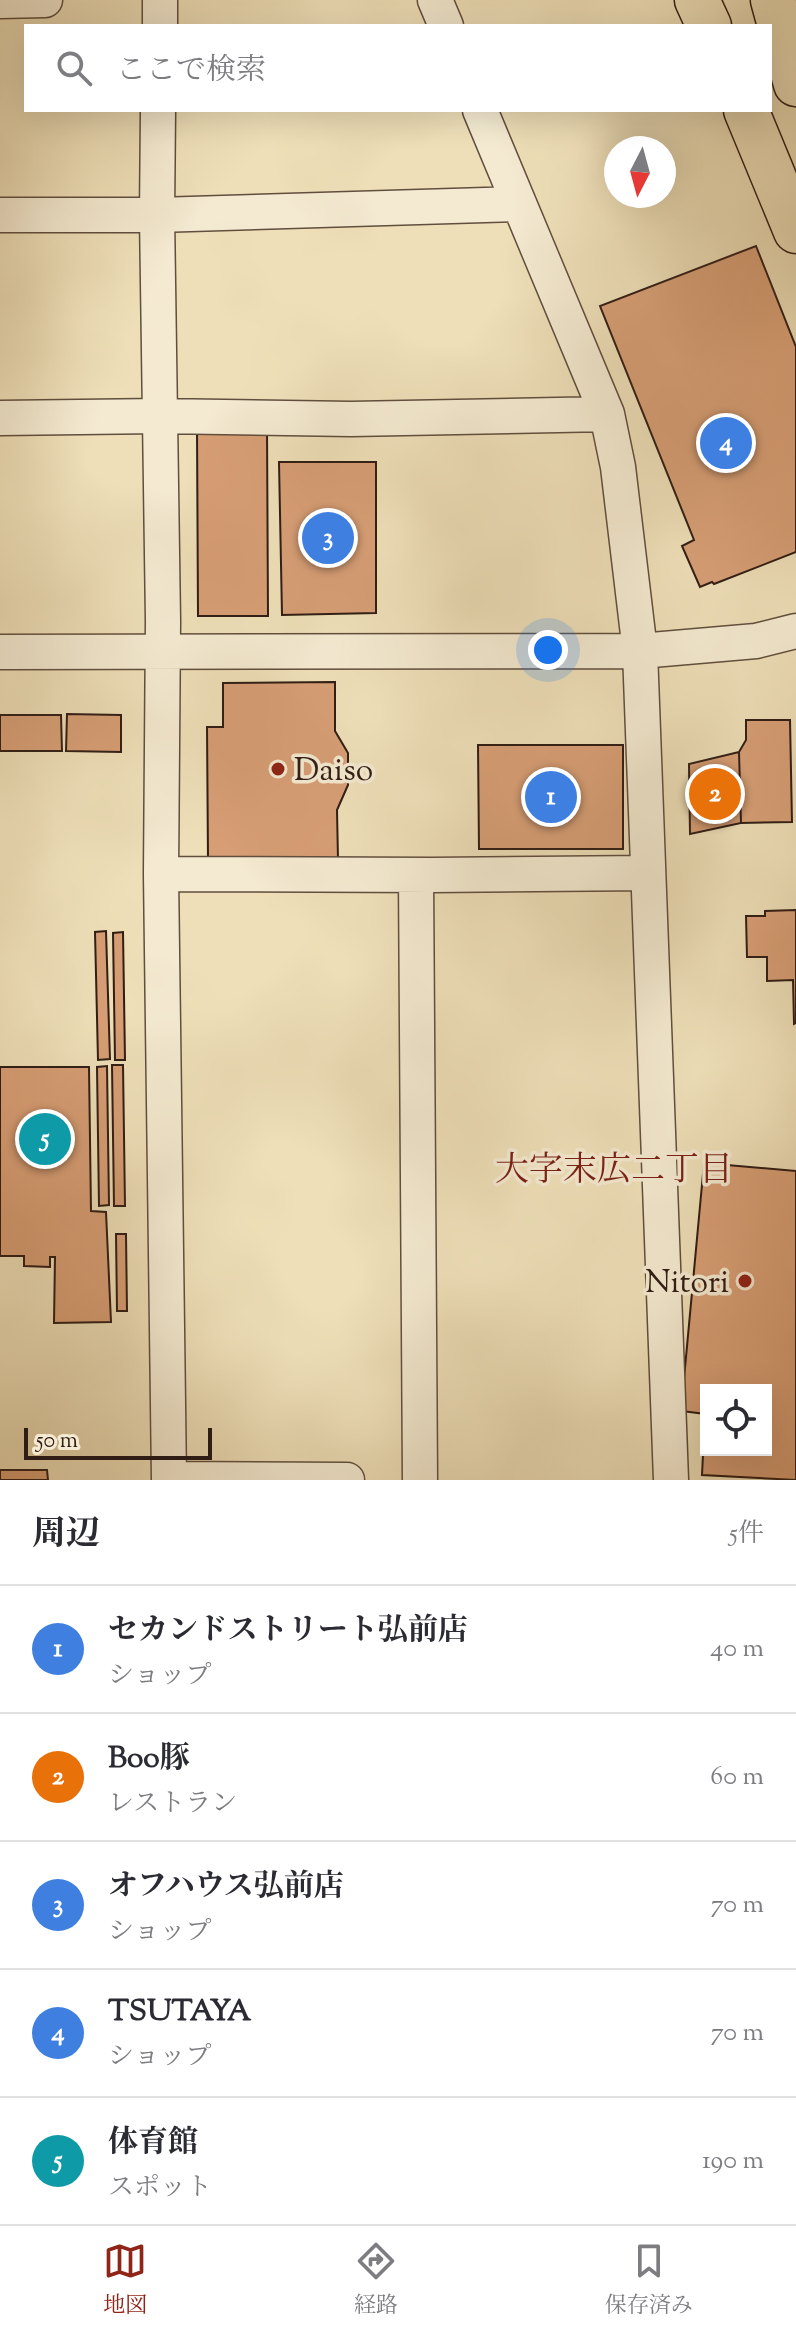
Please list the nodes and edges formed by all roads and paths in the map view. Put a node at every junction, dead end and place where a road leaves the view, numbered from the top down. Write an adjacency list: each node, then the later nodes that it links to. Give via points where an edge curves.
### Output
1 (45, 0): 8 (street)
2 (160, 0): 9 (street)
3 (435, 0): 10 (street)
4 (697, 0): 11 (highway)
5 (719, 0): 12 (highway)
6 (756, 0): 13 (highway)
7 (773, 0): 15 (highway)
8 (0, 1)
9 (160, 24)
10 (445, 24)
11 (708, 24)
12 (727, 24)
13 (764, 24)
14 (772, 46): 20 (highway)
15 (796, 84)
16 (158, 112): 23 (street)
17 (481, 112): 21 (street)
18 (747, 112): 25 (highway)
19 (758, 112): 24 (highway)
20 (796, 113)
21 (518, 204): 23 (street); 26 (street)
22 (0, 215): 23 (street)
23 (157, 215): 27 (street)
24 (796, 221)
25 (796, 231)
26 (607, 414): 27 (street); 30 (street)
27 (160, 416): 28 (street); 32 (street)
28 (0, 418)
29 (796, 631): 30 (street, via 756,641)
30 (640, 651): 32 (street); 33 (street)
31 (0, 652): 32 (street)
32 (162, 652): 34 (street)
33 (648, 873): 35 (street); 39 (street)
34 (161, 874): 35 (street); 36 (street)
35 (416, 875): 38 (street)
36 (169, 1479): 37 (street)
37 (347, 1480)
38 (420, 1480)
39 (671, 1480)

